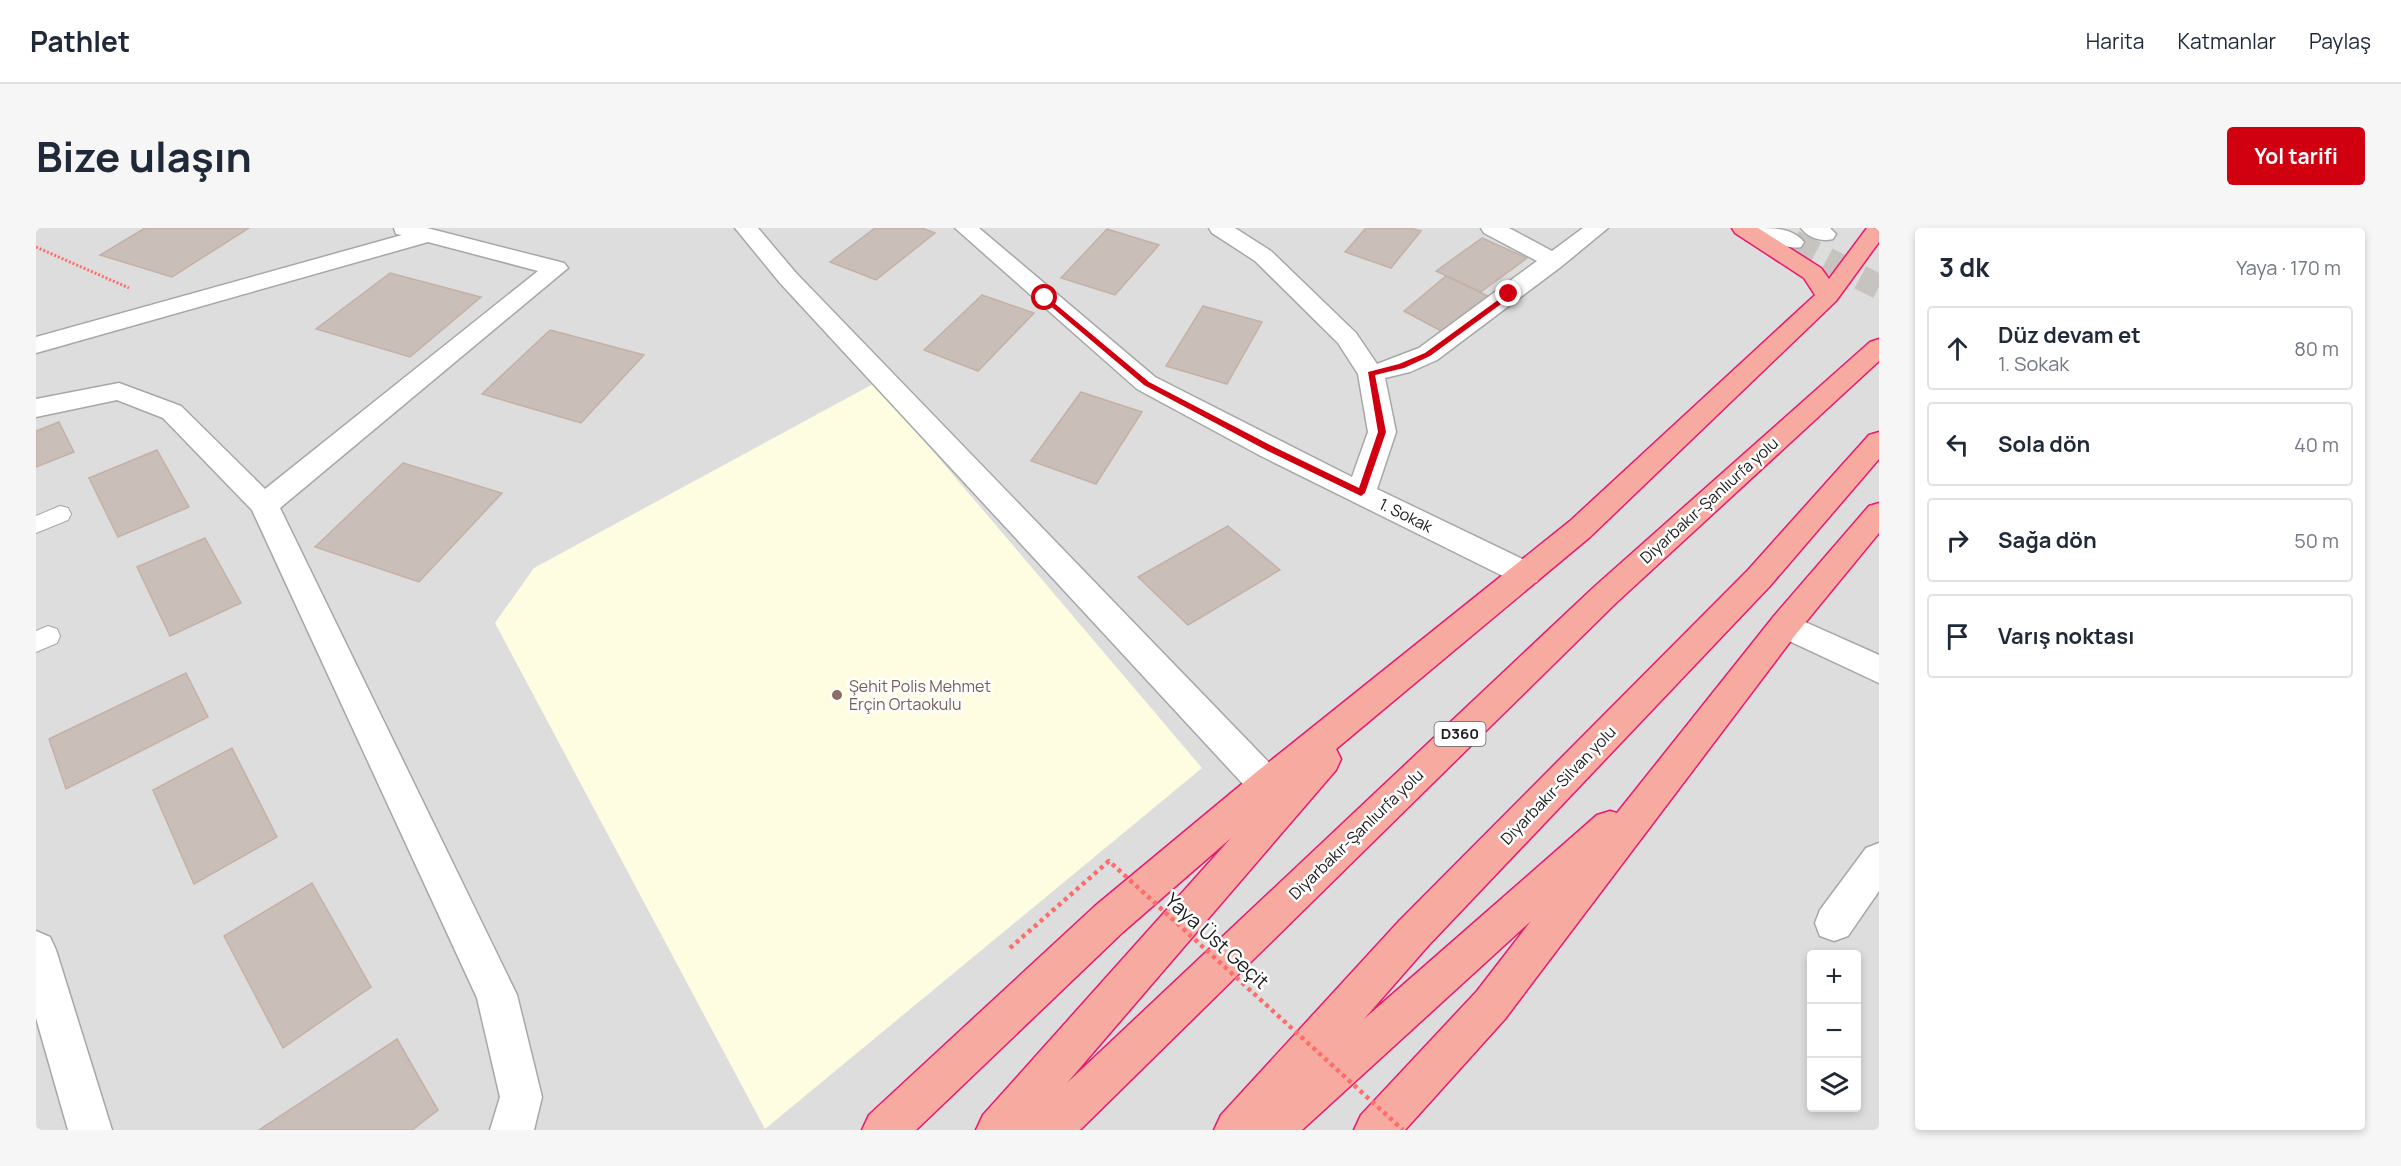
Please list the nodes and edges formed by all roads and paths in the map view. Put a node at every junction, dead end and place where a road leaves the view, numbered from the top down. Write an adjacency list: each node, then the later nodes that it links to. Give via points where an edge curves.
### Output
1 (399, 228): 10 (street)
2 (746, 228): 31 (street, via 796,287)
3 (966, 228): 21 (street, 1. Sokak, via 1146,383)
4 (1220, 228): 18 (street, via 1263,256 1347,338)
5 (1492, 228): 13 (street)
6 (1597, 228): 13 (street)
7 (1743, 228): 14 (highway, via 1813,273)
8 (1768, 228): 11 (street)
9 (1878, 228): 14 (highway)
10 (424, 236): 15 (street); 22 (street, via 556,268)
11 (1793, 242)
12 (36, 247): 15 (path)
13 (1554, 261): 18 (street, via 1428,354)
14 (1828, 296): 26 (highway, via 1580,529)
15 (171, 306): 16 (street)
16 (36, 345)
17 (1879, 346): 40 (highway, Diyarbakır-Şanlıurfa yolu / D360, via 1605,595)
18 (1371, 374): 21 (street, via 1382,432)
19 (36, 408): 22 (street, via 119,391 172,411)
20 (1879, 441): 41 (highway, Diyarbakır-Silvan yolu, via 1759,578 1414,933)
21 (1361, 493): 26 (street, 1. Sokak)
22 (264, 505): 37 (street, via 497,995 521,1097)
23 (1879, 513): 27 (highway)
24 (60, 514): 25 (lane)
25 (36, 525)
26 (1526, 574): 29 (highway)
27 (1785, 625): 28 (street); 30 (highway)
28 (1879, 670)
29 (1386, 688): 31 (highway); 39 (highway)
30 (1666, 778): 42 (highway); 43 (highway, via 1491,1005)
31 (1267, 785): 38 (highway, via 1109,920)
32 (1879, 860): 33 (street)
33 (1834, 923)
34 (1010, 948): 44 (path, Yaya Üst Geçit, bridge, via 1109,861)
35 (36, 950): 36 (street)
36 (90, 1130)
37 (512, 1130)
38 (884, 1130)
39 (998, 1130)
40 (1049, 1130)
41 (1236, 1130)
42 (1269, 1130)
43 (1376, 1130)
44 (1403, 1130)

